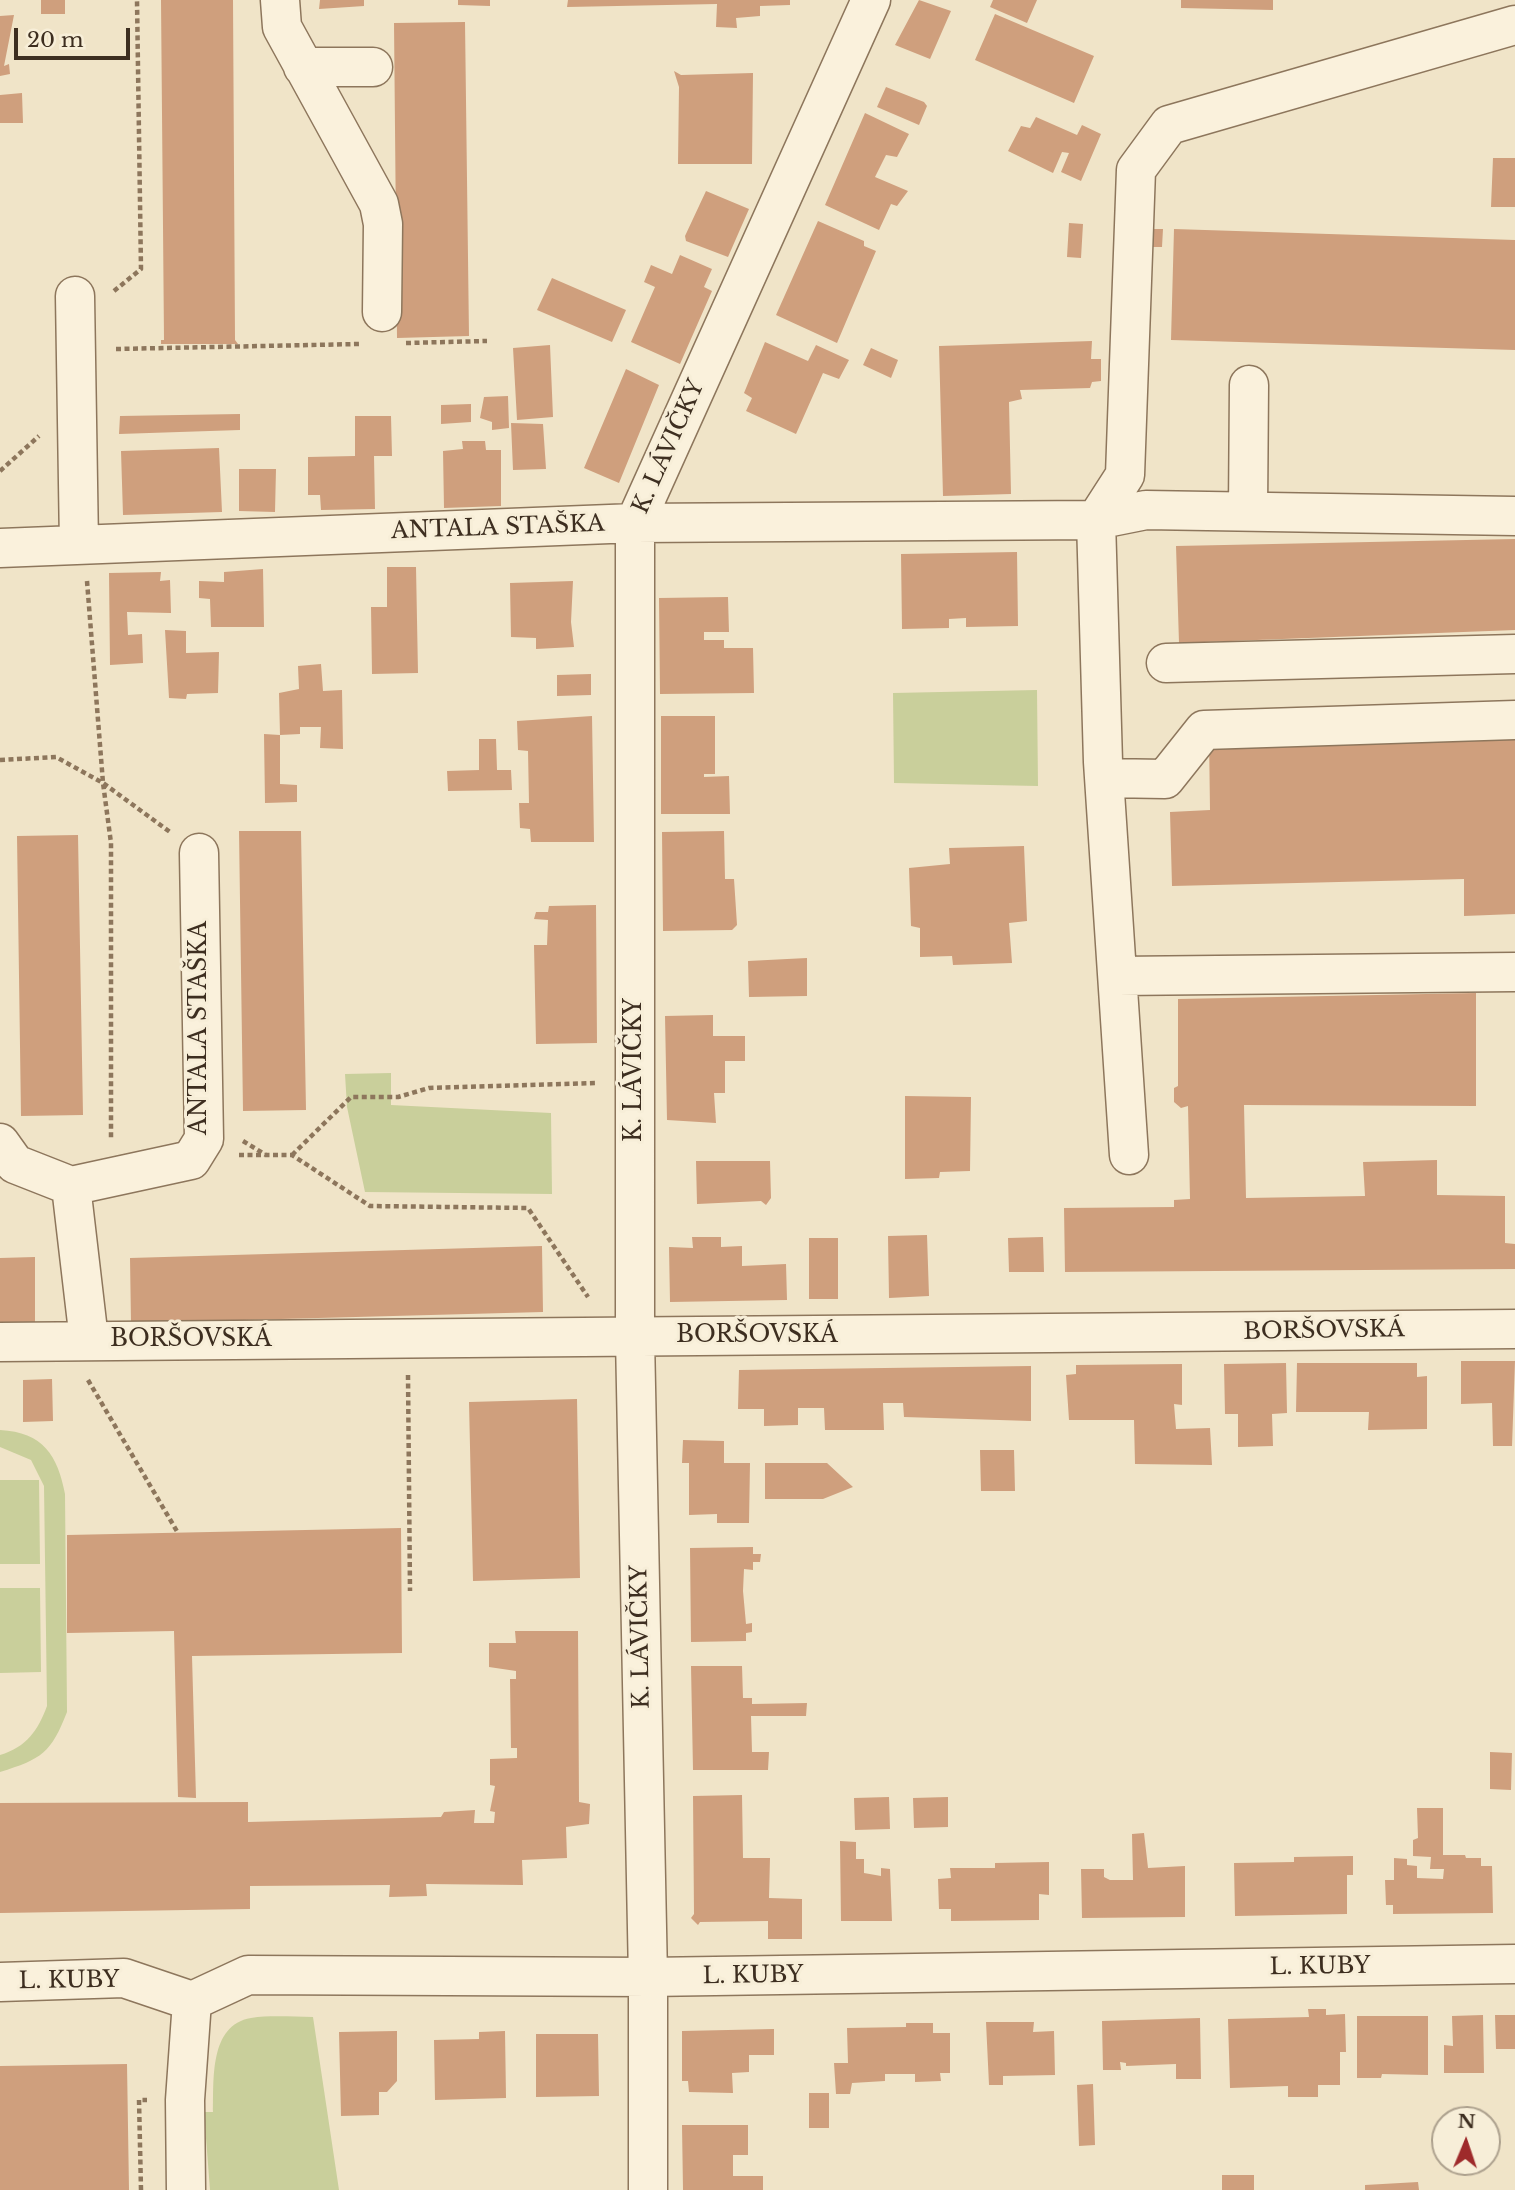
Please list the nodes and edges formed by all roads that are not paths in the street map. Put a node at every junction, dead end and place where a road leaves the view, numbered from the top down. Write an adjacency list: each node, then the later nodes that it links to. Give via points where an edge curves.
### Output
1 (279, 0): 5 (street, via 282,27)
2 (871, 0): 12 (street, K. LÁVIČKY)
3 (1515, 25): 11 (street, via 1169,125 1136,170 1125,475)
4 (373, 66): 5 (street)
5 (303, 67): 7 (street, via 379,204 383,224)
6 (76, 323): 13 (street)
7 (382, 333)
8 (1249, 385): 9 (street)
9 (1248, 511): 10 (street, ANTALA STAŠKA); 11 (street, ANTALA STAŠKA, via 1146,510)
10 (1515, 516)
11 (1096, 520): 12 (street, ANTALA STAŠKA); 18 (street)
12 (635, 523): 13 (street, ANTALA STAŠKA); 26 (street, K. LÁVIČKY, via 635,1080)
13 (82, 545): 14 (street, ANTALA STAŠKA)
14 (0, 548)
15 (1515, 654): 16 (street)
16 (1166, 663)
17 (1515, 720): 18 (street, via 1204,730 1165,779)
18 (1104, 778): 21 (street)
19 (199, 853): 24 (street, ANTALA STAŠKA, via 204,1139 191,1160)
20 (1515, 972): 21 (street)
21 (1118, 976): 22 (street)
22 (1129, 1155)
23 (5, 1157): 24 (street)
24 (71, 1186): 27 (street)
25 (1515, 1329): 26 (street, BORŠOVSKÁ)
26 (623, 1338): 27 (street, BORŠOVSKÁ); 30 (street, K. LÁVIČKY)
27 (89, 1340): 28 (street, BORŠOVSKÁ)
28 (0, 1342)
29 (1515, 1964): 30 (street, L. KUBY)
30 (648, 1977): 32 (street, L. KUBY, via 248,1975); 34 (street, K. LÁVIČKY)
31 (0, 1982): 32 (street, L. KUBY, via 124,1978)
32 (192, 2001): 33 (street, via 185,2100)
33 (186, 2190)
34 (648, 2190)

